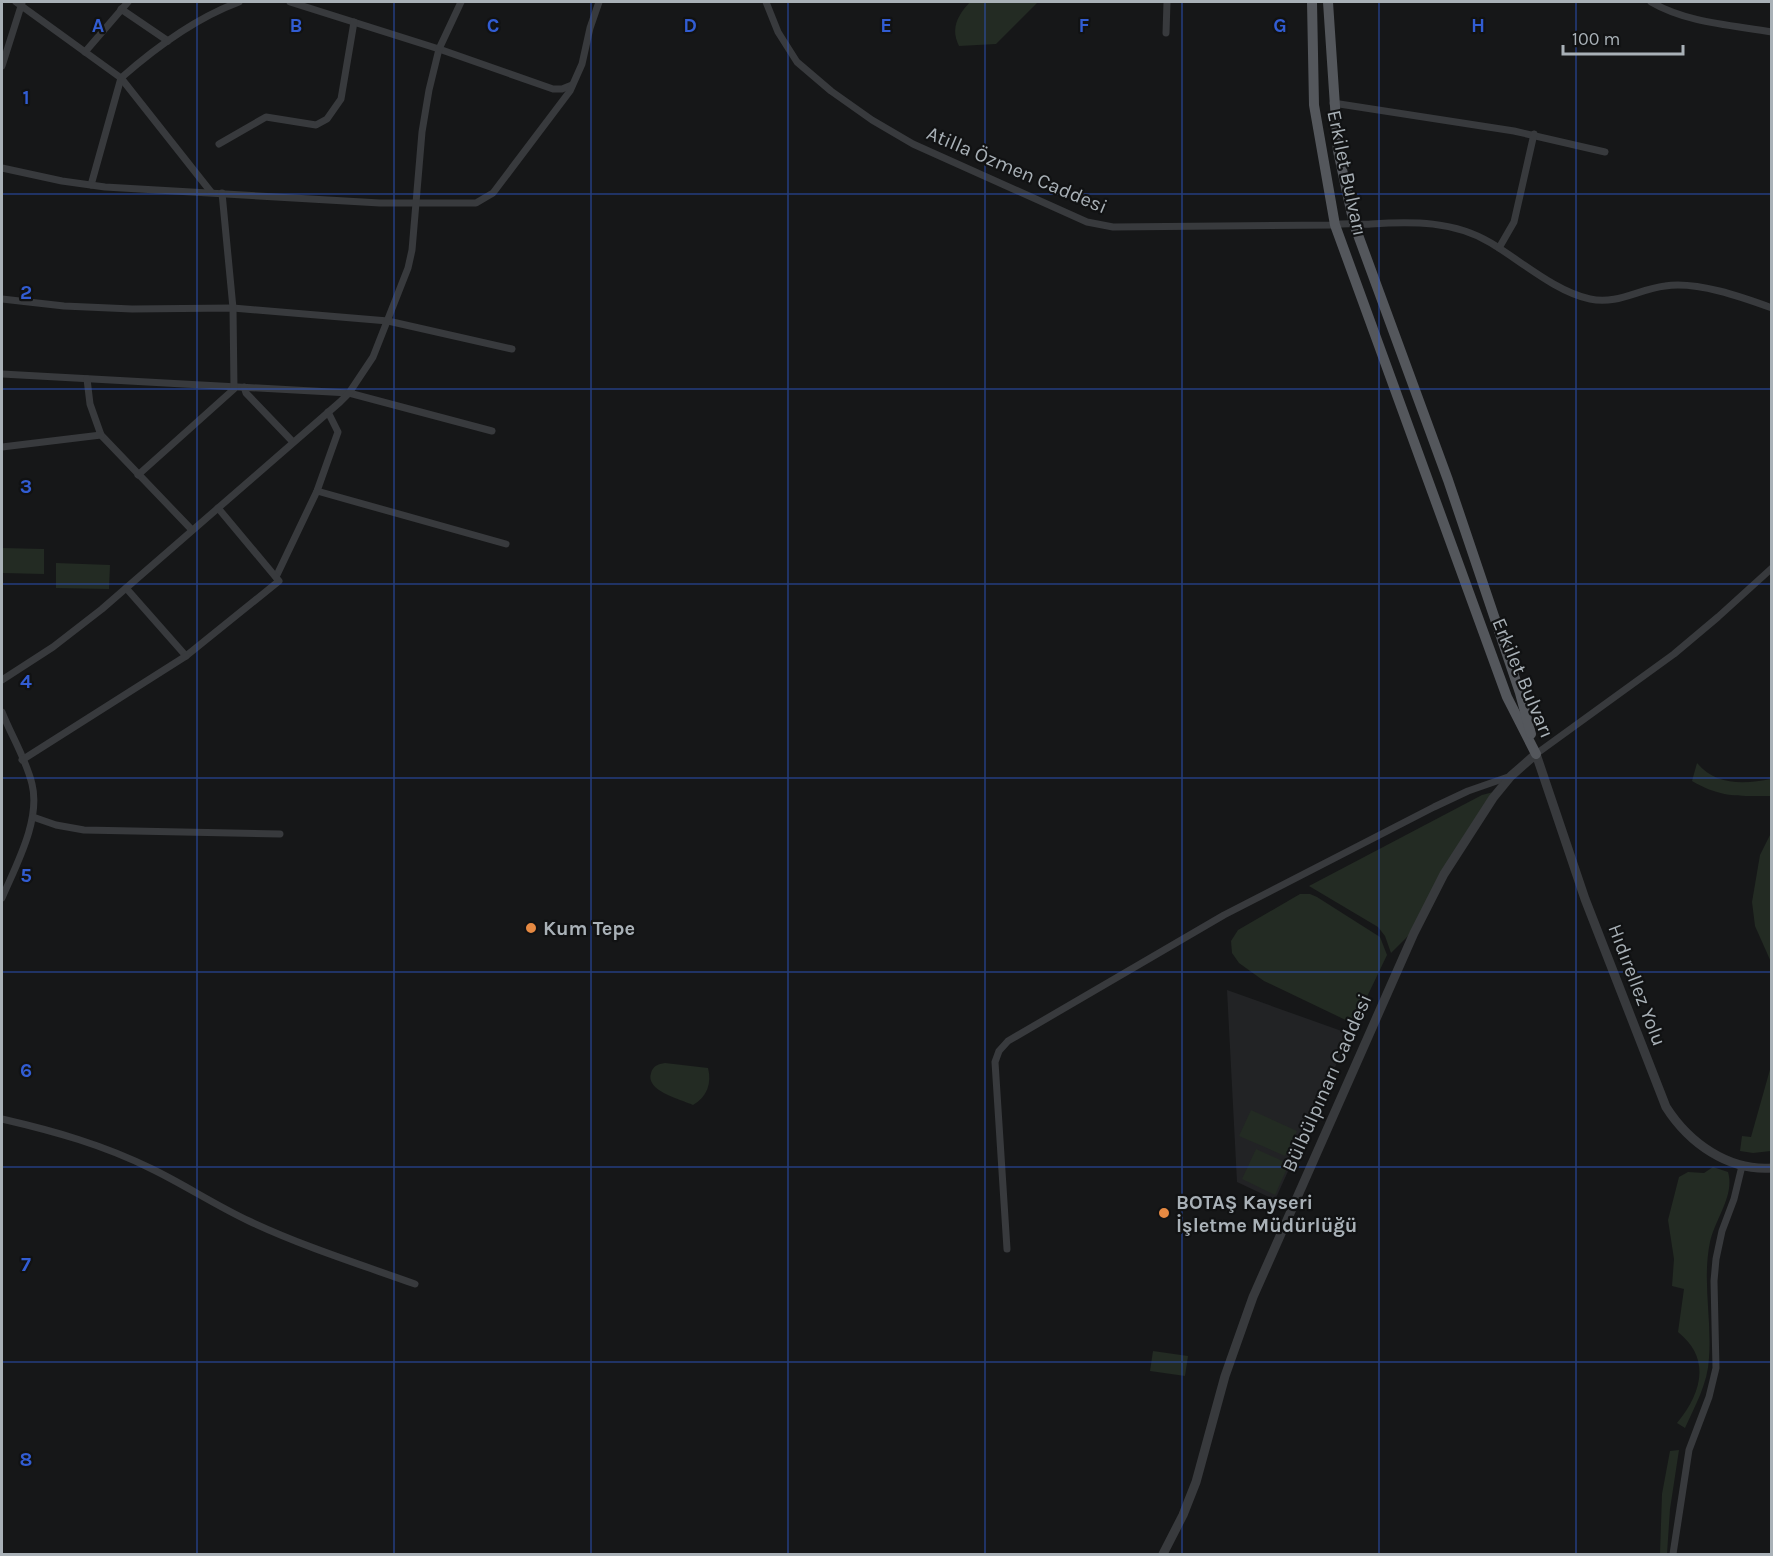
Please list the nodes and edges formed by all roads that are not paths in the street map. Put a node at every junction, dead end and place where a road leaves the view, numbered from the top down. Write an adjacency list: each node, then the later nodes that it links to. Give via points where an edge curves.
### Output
1 (20, 2): 18 (street); 19 (street)
2 (128, 2): 12 (street)
3 (236, 2): 16 (street)
4 (290, 2): 13 (street)
5 (461, 2): 17 (street)
6 (599, 2): 21 (street)
7 (766, 2): 32 (street, Atilla Özmen Caddesi, via 797,63 872,120 913,144 1087,222 1122,227)
8 (1167, 2): 15 (street)
9 (1312, 2): 32 (main road, Erkilet Bulvarı, via 1314,105)
10 (1328, 2): 22 (main road, Erkilet Bulvarı)
11 (1651, 2): 14 (street, via 1697,20)
12 (121, 9): 16 (street); 18 (street)
13 (354, 22): 17 (street); 24 (street, via 341,99 327,118 316,125 266,117)
14 (1772, 32)
15 (1166, 33)
16 (168, 41): 20 (street)
17 (440, 49): 21 (street, via 553,89); 30 (street, via 425,110)
18 (85, 52): 20 (street)
19 (2, 66)
20 (121, 78): 27 (street); 28 (street)
21 (574, 83): 30 (street, via 489,196 476,203)
22 (1333, 103): 23 (street); 31 (main road, Erkilet Bulvarı, via 1338,151)
23 (1534, 134): 25 (street); 33 (street, via 1514,222)
24 (219, 144)
25 (1605, 152)
26 (2, 168): 27 (street)
27 (91, 185): 28 (street)
28 (211, 192): 29 (street)
29 (222, 193): 30 (street); 35 (street)
30 (416, 204): 37 (street, via 412,250)
31 (1354, 224): 32 (street, Atilla Özmen Caddesi); 33 (street, Atilla Özmen Caddesi, via 1442,225 1472,233); 60 (main road, Erkilet Bulvarı, via 1452,492 1520,693)
32 (1335, 225): 60 (main road, Erkilet Bulvarı, via 1507,697)
33 (1499, 248): 36 (street, Atilla Özmen Caddesi, via 1564,290 1589,299 1615,300 1680,285)
34 (2, 299): 35 (street, via 132,309)
35 (233, 308): 37 (street); 41 (street)
36 (1772, 308)
37 (388, 321): 38 (street); 43 (street, via 372,357)
38 (512, 349)
39 (2, 374): 40 (street)
40 (87, 379): 41 (street); 46 (street, via 90,404)
41 (234, 387): 42 (street); 49 (street)
42 (244, 387): 43 (street); 47 (street)
43 (349, 393): 44 (street); 45 (street)
44 (328, 412): 47 (street); 50 (street, via 338,432)
45 (492, 431)
46 (101, 435): 48 (street); 49 (street)
47 (293, 442): 51 (street)
48 (2, 447)
49 (138, 475): 52 (street)
50 (317, 491): 53 (street); 55 (street)
51 (218, 508): 52 (street); 55 (street)
52 (192, 530): 56 (street)
53 (506, 544)
54 (1772, 568): 60 (street, via 1674,654)
55 (276, 577): 57 (street, via 279,580)
56 (126, 588): 57 (street); 58 (street, via 78,629)
57 (186, 656): 61 (street)
58 (2, 680)
59 (2, 712): 61 (street)
60 (1536, 754): 62 (street, Bülbülpınarı Caddesi); 67 (street, Hıdırellez Yolu, via 1582,890 1663,1100 1676,1121 1701,1145)
61 (22, 760): 63 (street, via 33,789)
62 (1511, 776): 69 (street, via 1434,807 1224,915 1003,1046 995,1062); 71 (street, Bülbülpınarı Caddesi, via 1444,874 1393,979 1253,1298 1225,1376 1199,1473)
63 (33, 817): 64 (street, via 84,830); 65 (street)
64 (280, 834)
65 (2, 898)
66 (2, 1119): 70 (street, via 112,1151 262,1227)
67 (1742, 1166): 68 (street, Hıdırellez Yolu); 72 (street, via 1716,1260 1716,1368 1689,1450)
68 (1772, 1168)
69 (1007, 1249)
70 (415, 1284)
71 (1163, 1554)
72 (1673, 1554)

